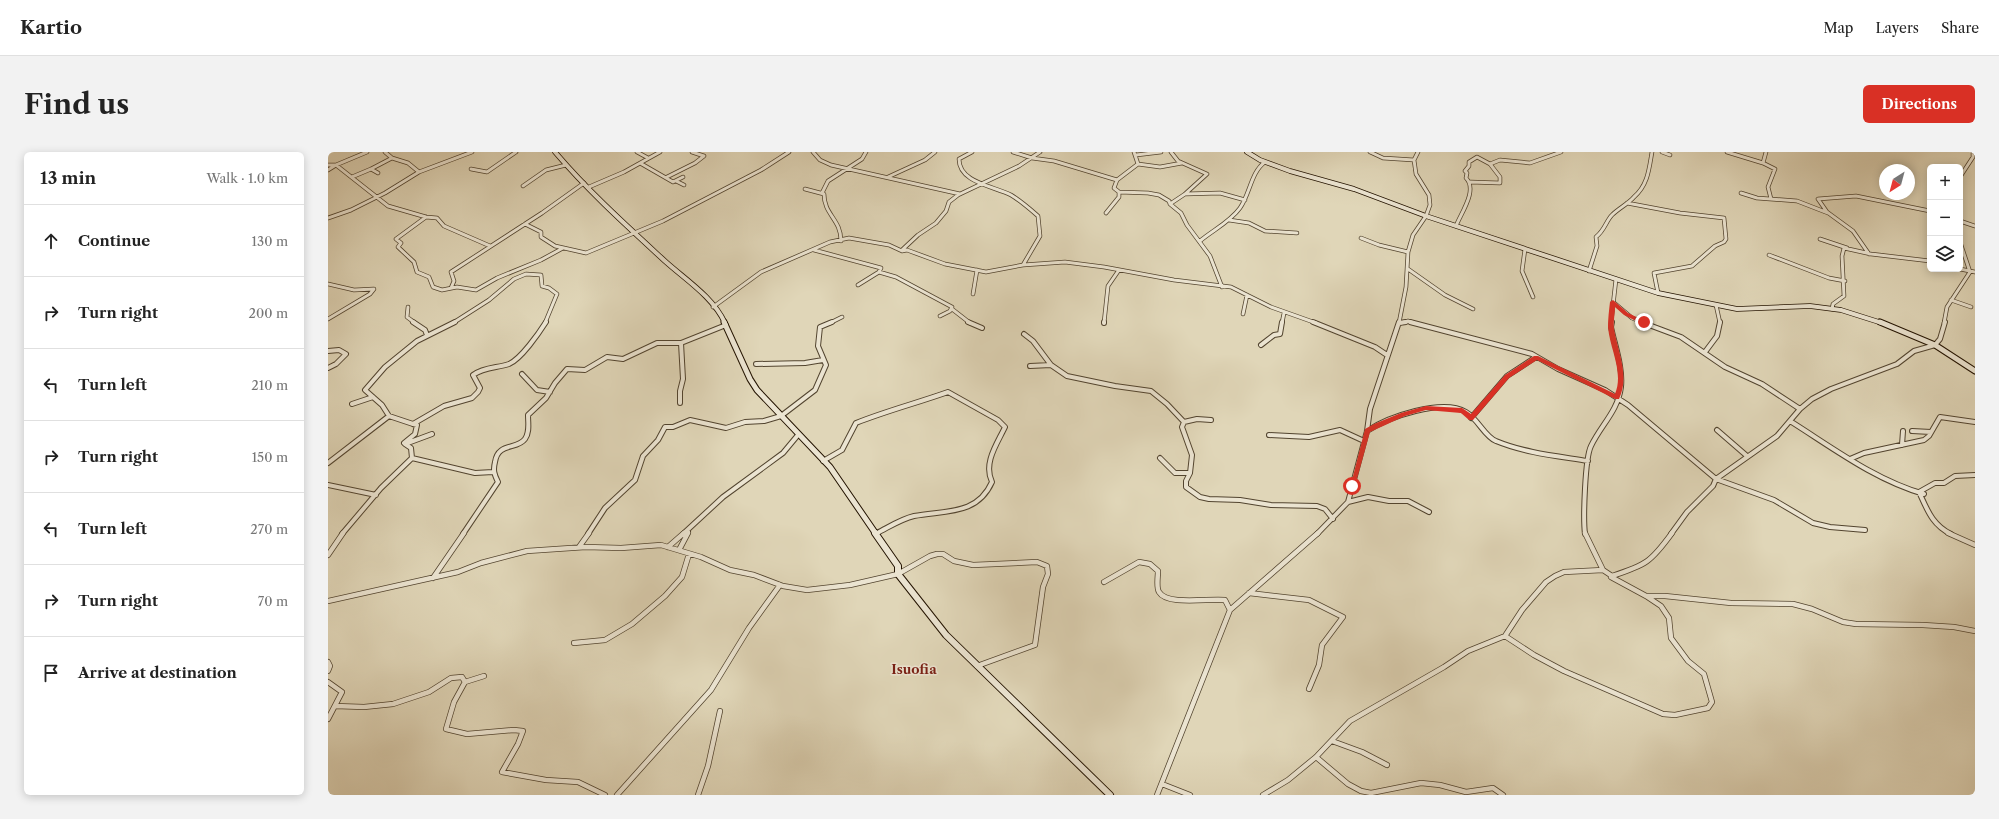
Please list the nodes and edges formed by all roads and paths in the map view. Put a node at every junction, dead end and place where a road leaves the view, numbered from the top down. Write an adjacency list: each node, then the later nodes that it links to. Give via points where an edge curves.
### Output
1 (367, 152): 40 (street)
2 (385, 152): 29 (street)
3 (472, 152): 46 (street)
4 (516, 152): 43 (street, via 487,172)
5 (555, 152): 41 (main road)
6 (637, 152): 30 (street)
7 (660, 152): 30 (street)
8 (692, 152): 50 (street, via 704,156 696,163)
9 (789, 152): 83 (street, via 761,170)
10 (813, 152): 45 (street, via 825,163)
11 (866, 152): 45 (street, via 862,159)
12 (935, 152): 51 (street)
13 (972, 152): 57 (street, via 959,159 957,164 959,170)
14 (1013, 152): 31 (street)
15 (1040, 152): 31 (street)
16 (1161, 152): 27 (street)
17 (1171, 152): 33 (street)
18 (1247, 152): 34 (main road)
19 (1370, 152): 32 (street, via 1383,158)
20 (1418, 152): 32 (street)
21 (1561, 152): 38 (street, via 1530,163 1500,160)
22 (1652, 152): 70 (street, via 1648,178 1635,197)
23 (1662, 152): 28 (street)
24 (1727, 152): 36 (street)
25 (1766, 152): 36 (street)
26 (1973, 152): 47 (street, via 1973,157)
27 (1135, 154): 37 (street)
28 (1670, 155)
29 (392, 158): 42 (street); 46 (street, via 408,163)
30 (648, 158): 35 (street)
31 (1032, 158): 53 (street, via 1054,161); 57 (street)
32 (1414, 160): 75 (street, via 1418,178 1431,201)
33 (1182, 162): 37 (street, via 1166,168); 66 (street, via 1207,174)
34 (1265, 162): 69 (street, via 1260,165); 75 (main road, via 1354,189)
35 (640, 163): 50 (street); 60 (street)
36 (1763, 163): 68 (street, via 1775,169 1768,186)
37 (1138, 164): 53 (street)
38 (1490, 164): 55 (street, via 1477,157 1469,162 1465,171 1466,178); 55 (street, via 1501,182 1497,184)
39 (328, 165): 40 (street)
40 (336, 165): 44 (street); 49 (street)
41 (566, 166): 56 (main road); 59 (street, via 546,170)
42 (371, 169): 48 (street); 49 (street)
43 (471, 169)
44 (328, 170)
45 (846, 170): 51 (street); 63 (street, via 828,181)
46 (418, 172): 67 (street)
47 (1963, 172)
48 (378, 173)
49 (352, 177): 67 (street)
50 (667, 177): 54 (street, via 673,182)
51 (888, 177): 64 (street)
52 (683, 178): 54 (street)
53 (1117, 180): 62 (street, via 1114,188)
54 (676, 181): 58 (street)
55 (1470, 181): 81 (street, via 1471,190)
56 (584, 183): 60 (main road); 80 (street)
57 (980, 183): 64 (street); 100 (street, via 1012,195 1038,216 1040,236)
58 (684, 185)
59 (523, 186)
60 (589, 188): 83 (main road)
61 (805, 190): 63 (street)
62 (1119, 192): 71 (street, via 1154,194 1163,197); 73 (street, via 1119,197)
63 (822, 193): 87 (street, via 825,198 824,204 841,230)
64 (960, 193): 95 (street, via 949,202 946,211 936,222)
65 (1741, 193): 68 (street)
66 (1184, 194): 69 (street, via 1220,193); 71 (street)
67 (377, 197): 76 (street); 77 (street, via 395,209)
68 (1771, 199): 74 (street, via 1797,201)
69 (1245, 200): 78 (street)
70 (1627, 203): 106 (street, via 1611,216 1604,230 1596,236 1598,246); 116 (street, via 1724,218 1724,242 1715,243 1705,256 1687,268 1654,273)
71 (1170, 204): 88 (street, via 1181,213)
72 (1927, 210): 74 (street, via 1856,196 1818,199)
73 (1106, 213)
74 (1828, 213): 97 (street, via 1852,229)
75 (1426, 216): 81 (main road); 96 (street, via 1413,234)
76 (328, 218)
77 (426, 218): 89 (street, via 437,218 444,226); 115 (street, via 396,239 401,243 398,247 414,262 417,272 429,277 433,287 442,290)
78 (1229, 220): 84 (street, via 1249,223 1253,229); 88 (street)
79 (1963, 222): 82 (street)
80 (525, 224): 89 (street); 90 (street, via 541,232 540,237)
81 (1456, 226): 92 (main road)
82 (1975, 226)
83 (636, 233): 90 (street, via 586,253); 123 (main road, via 704,294)
84 (1297, 233)
85 (1361, 238): 96 (street)
86 (1820, 239): 91 (street)
87 (841, 241): 94 (street, via 830,242); 95 (street, via 858,239)
88 (1200, 241): 114 (street, via 1214,263)
89 (490, 246): 115 (street, via 451,272 454,281)
90 (563, 248): 101 (street, via 541,260)
91 (1848, 248): 97 (street); 111 (street, via 1841,252)
92 (1525, 249): 106 (main road); 119 (street, via 1522,271)
93 (1963, 249): 108 (street)
94 (814, 250): 107 (street, via 876,266 881,268); 123 (street, via 760,272)
95 (902, 250): 103 (street, via 945,264)
96 (1408, 252): 102 (street)
97 (1869, 254): 99 (street)
98 (1769, 255): 111 (street, via 1829,278)
99 (1927, 260)
100 (1023, 265): 103 (street, via 996,271); 104 (street, via 1065,262)
101 (518, 268): 109 (street); 115 (street, via 476,290)
102 (1408, 269): 126 (street, via 1445,295); 135 (street)
103 (977, 270): 117 (street)
104 (1119, 270): 114 (street); 134 (street, via 1108,286)
105 (1963, 270): 108 (street)
106 (1589, 271): 110 (main road)
107 (879, 272): 113 (street); 128 (street, via 896,277 949,305)
108 (1973, 272): 120 (street)
109 (526, 274): 139 (street, via 514,279 466,316); 167 (street, via 541,275 542,286 557,294 552,310 534,340 518,359 480,370 473,375 480,388 475,395 450,404)
110 (1616, 279): 116 (main road); 121 (street)
111 (1845, 281): 127 (street, via 1844,296)
112 (328, 284): 133 (street, via 354,290 374,289 370,294)
113 (858, 285)
114 (1222, 287): 118 (street, via 1232,287)
115 (451, 288)
116 (1658, 293): 122 (main road)
117 (973, 294)
118 (1247, 295): 129 (street); 130 (street)
119 (1533, 297)
120 (1951, 300): 124 (street); 142 (street, via 1940,340)
121 (1613, 302): 144 (street, via 1632,318 1681,337); 156 (street, via 1611,327 1621,370 1621,387)
122 (1716, 305): 127 (main road, via 1748,309 1794,306); 144 (street, via 1720,320 1717,338)
123 (713, 306): 136 (main road, via 721,314)
124 (1971, 307)
125 (408, 308): 139 (street, via 407,317 425,330)
126 (1473, 309)
127 (1832, 309): 142 (main road, via 1874,319)
128 (952, 310): 131 (street); 137 (street)
129 (1284, 313): 141 (street, via 1280,334); 145 (street, via 1312,321 1375,347)
130 (1243, 314)
131 (940, 316)
132 (842, 317): 147 (street, via 820,327 821,336 818,343)
133 (328, 319)
134 (1104, 323)
135 (1399, 323): 145 (street); 146 (street, via 1408,321 1429,326 1511,347)
136 (726, 325): 140 (street); 161 (main road, via 750,379)
137 (982, 328)
138 (1024, 334): 149 (street, via 1033,341)
139 (427, 335): 155 (street, via 398,354 372,380 365,390)
140 (681, 343): 154 (street, via 657,343 623,359 607,357 585,370 567,369); 157 (street, via 684,379)
141 (1261, 345)
142 (1935, 345): 152 (main road); 159 (street, via 1914,351 1897,364 1831,389)
143 (328, 351): 151 (street, via 340,350 346,354)
144 (1705, 352): 159 (street, via 1725,367 1762,384)
145 (1387, 355): 169 (street, via 1370,410)
146 (1536, 357): 156 (street); 162 (street, via 1507,376)
147 (823, 360): 148 (street); 161 (street, via 826,365 815,390)
148 (756, 364)
149 (1050, 365): 150 (street); 165 (street, via 1067,376 1151,391)
150 (1030, 366)
151 (328, 368)
152 (1975, 371)
153 (522, 374): 154 (street, via 538,390)
154 (550, 392): 186 (street, via 528,415 528,434 524,441 501,450 496,455)
155 (373, 397): 158 (street); 160 (street)
156 (1617, 398): 184 (street, via 1616,407 1590,447); 189 (street, via 1641,414)
157 (680, 403)
158 (352, 404)
159 (1800, 408): 164 (street)
160 (389, 416): 167 (street); 185 (street)
161 (781, 416): 174 (main road); 201 (street, via 726,428 690,420 673,427 665,427 658,440 643,456 635,480 605,508)
162 (1471, 418): 169 (street, via 1462,410 1426,408 1376,425); 184 (street, via 1496,442 1518,449)
163 (1212, 420): 165 (street, via 1197,419)
164 (1790, 421): 179 (street, via 1778,436); 182 (street)
165 (1184, 422): 187 (street, via 1182,427 1194,459)
166 (1975, 422): 172 (street, via 1940,417)
167 (413, 424): 177 (street, via 417,425 416,431)
168 (1717, 430): 179 (street)
169 (1367, 431): 176 (street)
170 (1903, 431): 178 (street)
171 (1912, 431): 172 (street)
172 (1931, 432): 178 (street, via 1924,440)
173 (432, 434): 177 (street)
174 (798, 435): 183 (main road); 197 (street, via 777,458 721,498)
175 (1269, 435): 176 (street, via 1309,437 1340,430)
176 (1364, 441): 194 (street)
177 (405, 444): 180 (street, via 411,448)
178 (1902, 445): 182 (street, via 1864,453)
179 (1747, 456): 189 (street)
180 (412, 458): 186 (street, via 463,470 489,474); 193 (street)
181 (1160, 458): 187 (street, via 1175,472)
182 (1850, 459): 191 (street, via 1893,484)
183 (823, 461): 199 (main road, via 842,482); 199 (street, via 842,450 856,423 948,392 998,420 1005,427 988,466 988,476 992,482 983,499 948,511 906,518)
184 (1588, 461): 206 (street, via 1585,536)
185 (328, 463)
186 (493, 472): 209 (street, via 498,482 496,486)
187 (1190, 473): 196 (street, via 1186,487 1209,500 1317,506 1325,508)
188 (1975, 475): 191 (street, via 1955,476)
189 (1716, 479): 198 (street, via 1774,500 1813,523); 208 (street, via 1713,486 1687,512 1651,558 1639,567)
190 (328, 485): 193 (street)
191 (1919, 492): 192 (street); 200 (street, via 1932,520 1943,530)
192 (1924, 494)
193 (376, 495): 205 (street, via 342,534)
194 (1348, 502): 195 (street, via 1368,497 1408,501); 196 (street)
195 (1429, 512)
196 (1333, 519): 212 (street)
197 (689, 530): 202 (street); 203 (street)
198 (1865, 530)
199 (876, 533): 207 (main road, via 898,566)
200 (1975, 546)
201 (579, 547): 202 (street); 209 (street, via 527,551)
202 (668, 547): 203 (street)
203 (679, 550): 204 (street)
204 (689, 554): 211 (street, via 702,556 730,570 754,575); 219 (street, via 682,577 641,618 605,640)
205 (328, 555)
206 (1603, 570): 208 (street); 218 (street, via 1564,572 1546,582 1522,610)
207 (898, 574): 211 (street, via 821,590); 221 (main road, via 933,620); 221 (street, via 936,554 973,565 1037,562 1046,566 1048,574 1043,587 1035,645)
208 (1612, 576): 213 (street)
209 (433, 578): 214 (street)
210 (1104, 582): 216 (street, via 1139,562 1144,562 1151,564 1158,572 1158,591 1162,596 1194,601 1225,600)
211 (780, 585): 235 (street, via 749,628 711,690)
212 (1250, 593): 216 (street); 226 (street, via 1309,600 1343,617 1322,645 1319,665)
213 (1646, 596): 217 (street, via 1731,603 1793,604 1856,624 1923,625); 218 (street, via 1661,606 1669,618 1671,638 1688,661 1704,674 1712,702 1708,709 1675,716 1663,714 1557,667)
214 (328, 601): 215 (street)
215 (328, 606)
216 (1230, 610): 233 (street)
217 (1975, 631)
218 (1505, 636): 230 (street, via 1468,651 1444,668 1350,721)
219 (574, 643)
220 (328, 662): 222 (street)
221 (977, 666): 237 (main road)
222 (328, 671)
223 (484, 676): 225 (street)
224 (328, 682): 227 (street, via 342,692)
225 (465, 682): 227 (street, via 462,677 454,676 412,699 384,706); 234 (street, via 454,702 446,729 467,734 523,731 502,772 546,780 578,782)
226 (1309, 689)
227 (335, 706): 229 (street)
228 (720, 711): 236 (street, via 708,766)
229 (328, 719)
230 (1332, 740): 231 (street); 232 (street)
231 (1316, 757): 240 (street, via 1288,780); 241 (street, via 1337,776 1361,791 1383,792 1421,783 1466,792 1493,788)
232 (1387, 765)
233 (1162, 784): 238 (street); 239 (street)
234 (605, 795)
235 (616, 795)
236 (698, 795)
237 (1110, 795)
238 (1157, 795)
239 (1190, 795)
240 (1263, 795)
241 (1503, 795)

